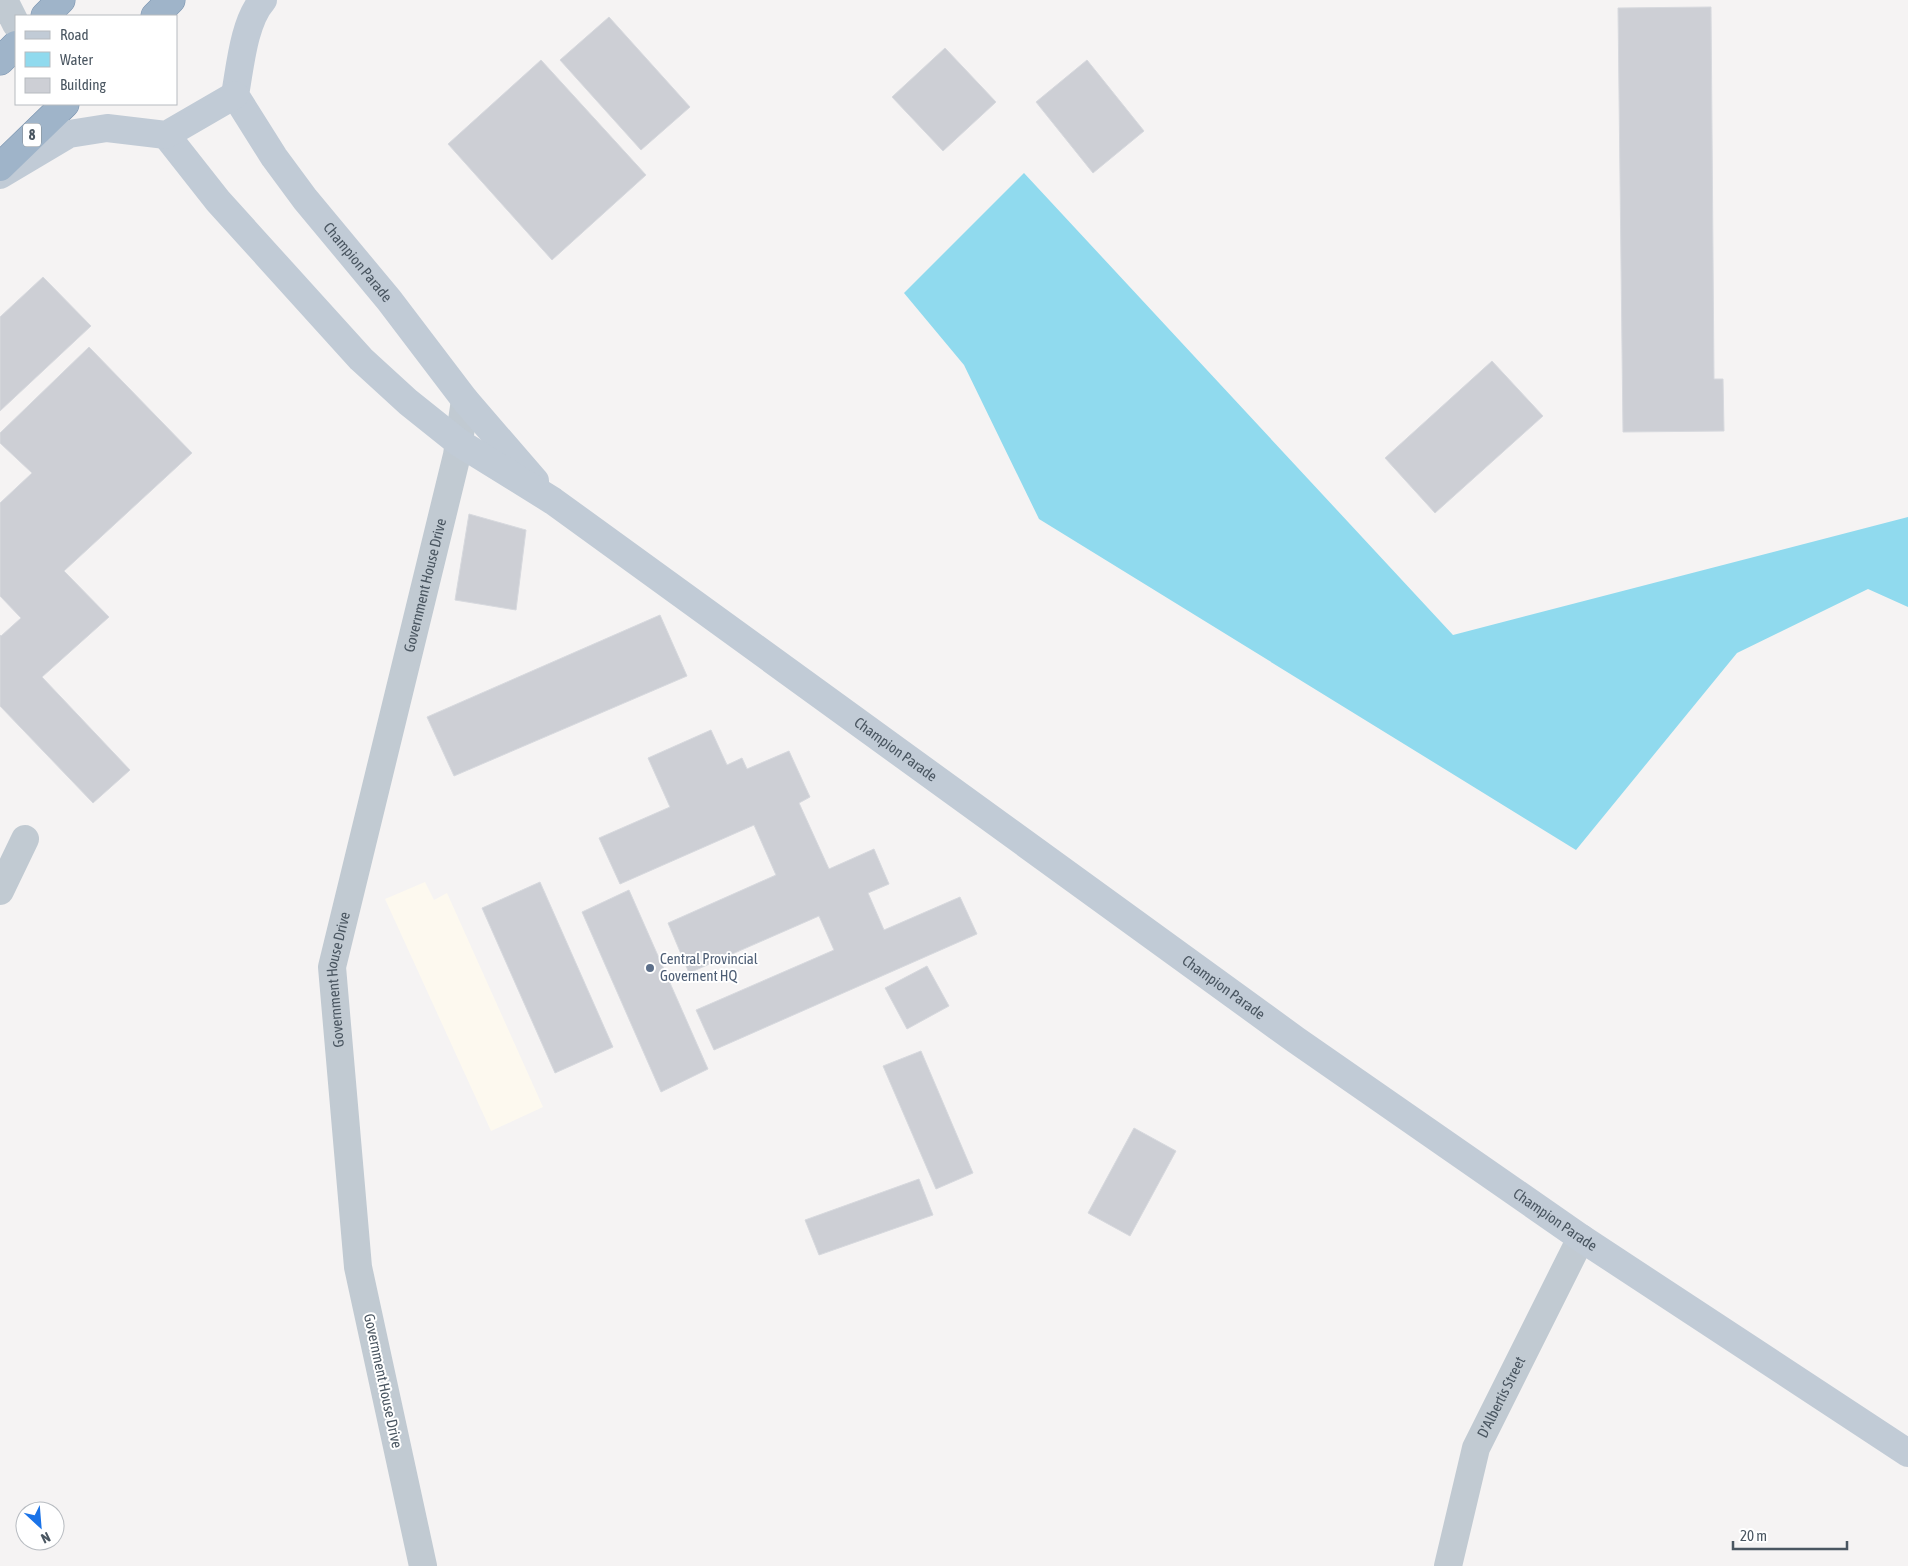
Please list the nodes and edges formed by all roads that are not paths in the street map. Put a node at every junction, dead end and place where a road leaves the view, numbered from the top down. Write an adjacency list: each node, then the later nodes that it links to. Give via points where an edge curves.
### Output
1 (4, 0): 7 (street)
2 (61, 0): 5 (highway)
3 (171, 0): 6 (highway)
4 (263, 0): 10 (main road, via 257,6 244,41)
5 (46, 15)
6 (155, 15)
7 (15, 22)
8 (15, 46): 9 (highway)
9 (0, 61)
10 (235, 95): 12 (main road); 15 (main road, Champion Parade, via 305,199 389,300)
11 (64, 105): 13 (highway, 8)
12 (166, 135): 14 (main road, via 107,128 68,134); 16 (main road, Champion Parade, via 218,201 361,359)
13 (0, 167)
14 (0, 175)
15 (465, 400): 16 (street, Government House Drive); 17 (main road, Champion Parade)
16 (458, 442): 17 (main road, Champion Parade); 22 (street, Government House Drive, via 332,967 358,1266)
17 (553, 500): 20 (main road, Champion Parade, via 1296,1040)
18 (25, 839): 19 (street)
19 (0, 892)
20 (1581, 1238): 21 (main road, Champion Parade); 23 (street, D'Albertis Street, via 1476,1448)
21 (1908, 1453)
22 (423, 1566)
23 (1448, 1566)

